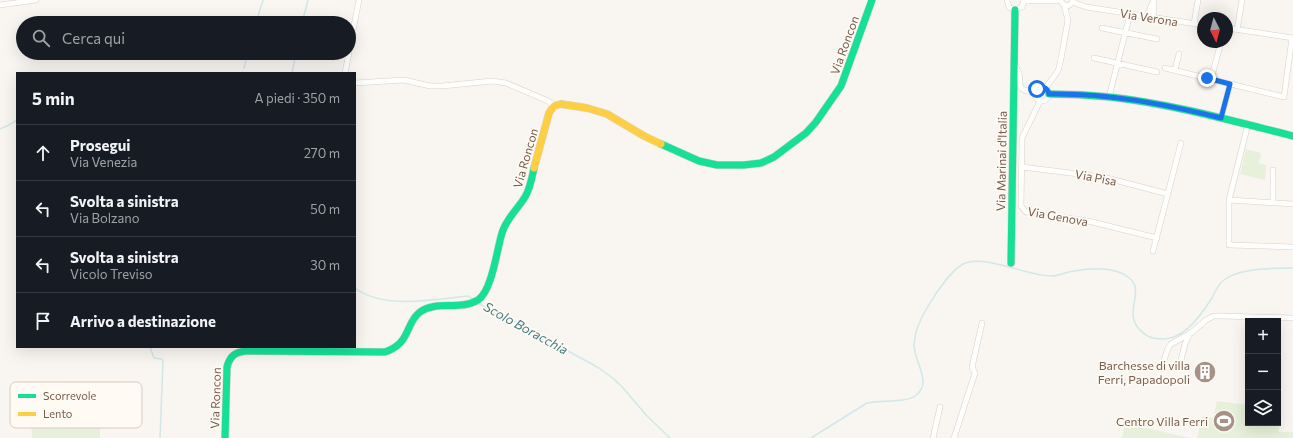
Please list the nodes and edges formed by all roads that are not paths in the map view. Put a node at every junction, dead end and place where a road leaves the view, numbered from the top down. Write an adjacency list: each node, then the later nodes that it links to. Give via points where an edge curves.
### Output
1 (36, 0): 10 (street)
2 (359, 0): 14 (street)
3 (872, 0): 43 (street, Via Roncon, via 844,80 823,112 801,137 774,157 761,163 704,163 650,139 607,114 566,104)
4 (1007, 0): 12 (street, via 1009,7)
5 (1024, 0): 11 (street, via 1060,0); 12 (street, via 1022,7)
6 (1198, 0): 17 (street)
7 (1242, 0): 21 (street)
8 (1072, 1): 11 (street, via 1070,5); 13 (street, Via Verona, via 1086,7)
9 (1153, 1): 15 (street); 16 (street)
10 (0, 4)
11 (1064, 5): 38 (street, via 1068,20 1059,68 1047,86)
12 (1015, 10): 29 (street, Via Marinai d'Italia)
13 (1130, 14): 15 (street, Via Verona); 22 (street)
14 (356, 16)
15 (1146, 16): 16 (street, Via Verona)
16 (1153, 18): 17 (street, Via Verona)
17 (1194, 24): 18 (street, Via Verona)
18 (1197, 24)
19 (1102, 28): 22 (street)
20 (1233, 29): 21 (street)
21 (1237, 30): 23 (street)
22 (1125, 33): 24 (street); 30 (street)
23 (1292, 38): 37 (street, via 1284,97)
24 (1157, 39)
25 (1219, 48): 35 (street)
26 (1179, 54): 32 (street)
27 (1094, 58): 30 (street)
28 (347, 60): 33 (street)
29 (1014, 60): 39 (street, Via Marinai d'Italia, via 1021,88); 57 (street, Via Marinai d'Italia)
30 (1117, 64): 34 (street); 41 (street)
31 (1165, 68): 32 (street)
32 (1175, 70): 35 (street)
33 (345, 72)
34 (1157, 72)
35 (1211, 79): 37 (street)
36 (356, 83): 43 (street, via 404,80 442,86 492,81 506,83)
37 (1230, 84): 44 (street)
38 (1042, 87): 39 (street); 40 (street, via 1048,90)
39 (1035, 92): 42 (street, via 1036,99)
40 (1049, 94): 41 (street); 42 (street, via 1046,100)
41 (1109, 96): 44 (street)
42 (1040, 101): 48 (street, Via Genova, via 1022,138)
43 (554, 106): 64 (street, Via Roncon, via 549,114 528,191 503,230 482,298 476,302 431,307 420,311 413,318 403,342 385,352 246,351 232,354 226,367)
44 (1221, 118): 45 (street)
45 (1248, 124): 46 (street); 51 (street)
46 (1293, 136)
47 (1181, 143): 50 (street)
48 (1022, 166): 50 (street, Via Pisa, via 1096,175); 54 (street, Via Genova, via 1021,206 1026,212 1088,221)
49 (1273, 170): 52 (street)
50 (1168, 194): 54 (street)
51 (1229, 200): 52 (street); 55 (street, via 1229,245)
52 (1273, 202): 53 (street)
53 (1293, 204)
54 (1156, 238): 56 (street)
55 (1293, 247)
56 (1153, 251)
57 (1011, 263)
58 (1293, 318): 60 (street, via 1214,316)
59 (982, 323): 66 (street, via 972,367 975,373)
60 (1191, 333): 61 (street); 62 (street, via 1171,344)
61 (1181, 360)
62 (1161, 369)
63 (940, 407): 65 (street)
64 (225, 438)
65 (933, 438)
66 (954, 438)

